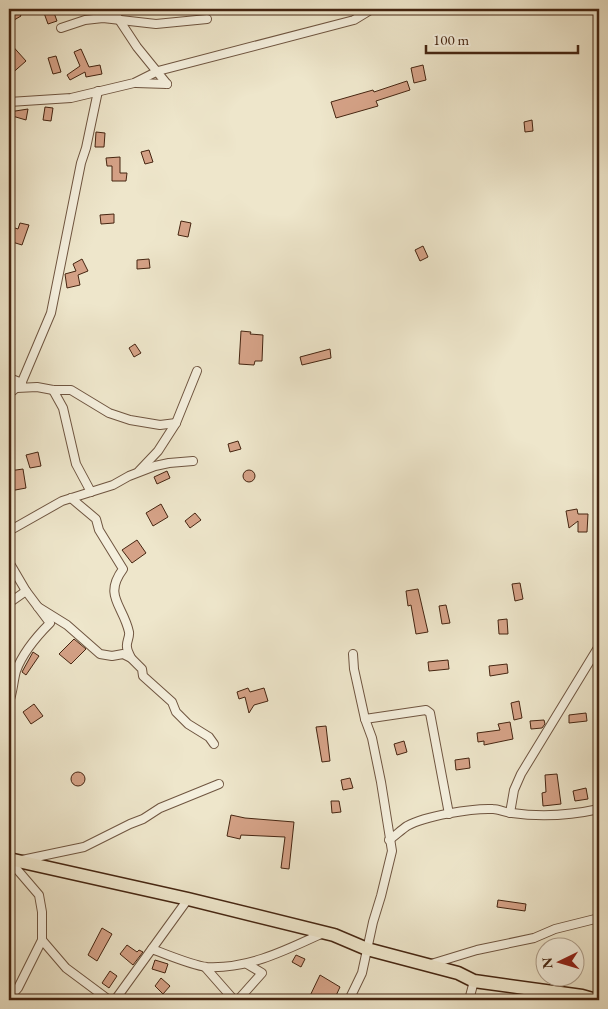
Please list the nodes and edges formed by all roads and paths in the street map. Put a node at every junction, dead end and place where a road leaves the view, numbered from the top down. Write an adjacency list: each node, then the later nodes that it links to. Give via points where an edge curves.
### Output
1 (112, 9): 4 (street)
2 (372, 9): 6 (street, via 354,20)
3 (207, 19): 4 (street, via 156,24)
4 (122, 21): 5 (street, via 85,20); 6 (street)
5 (61, 28)
6 (156, 72): 7 (street); 7 (street, via 167,84)
7 (134, 83): 8 (street)
8 (98, 91): 10 (street, via 71,98); 13 (street, via 51,313)
9 (9, 93): 10 (street)
10 (12, 102)
11 (197, 371): 16 (street)
12 (9, 378): 13 (street)
13 (20, 386): 14 (street); 15 (street)
14 (53, 390): 16 (street, via 70,390 109,413 130,420 160,425); 19 (street, via 63,408 76,464)
15 (9, 394)
16 (176, 423): 18 (street, via 158,451)
17 (193, 461): 18 (street, via 169,463)
18 (138, 473): 19 (street)
19 (91, 492): 20 (street)
20 (71, 498): 21 (street); 28 (street, via 96,519 123,570 114,590 129,634 126,646)
21 (9, 531)
22 (9, 562): 23 (street)
23 (26, 591): 24 (street); 25 (street)
24 (9, 602)
25 (38, 607): 28 (street, via 67,625 100,654 123,654); 29 (street, via 50,623 34,638 20,663)
26 (599, 646): 34 (street, via 521,774)
27 (353, 654): 30 (street)
28 (131, 658): 31 (street, via 142,669 143,676 172,702 176,712)
29 (9, 702)
30 (365, 719): 35 (street, via 426,710 430,713); 36 (street, via 381,782)
31 (214, 744)
32 (219, 784): 37 (street, via 181,798 84,847)
33 (599, 808): 34 (street, via 579,813)
34 (510, 813): 35 (street, via 494,809)
35 (449, 814): 36 (street, via 408,826)
36 (389, 840): 43 (street, via 392,851)
37 (12, 860): 38 (main road); 41 (street, via 39,894)
38 (188, 899): 40 (main road); 42 (street)
39 (599, 918): 45 (street)
40 (323, 933): 43 (main road); 44 (street, via 286,951)
41 (42, 940): 48 (street, via 18,988); 50 (street, via 66,968)
42 (152, 949): 46 (street); 51 (street)
43 (367, 949): 45 (main road); 54 (street, via 362,973)
44 (246, 964): 46 (street); 53 (street, via 262,973)
45 (427, 966): 47 (main road, via 458,972)
46 (205, 967): 52 (street)
47 (474, 980): 49 (main road); 55 (street)
48 (9, 998)
49 (582, 998): 56 (main road)
50 (109, 1000)
51 (115, 1000)
52 (234, 1000)
53 (238, 1000)
54 (350, 1000)
55 (469, 1000)
56 (596, 1000)

